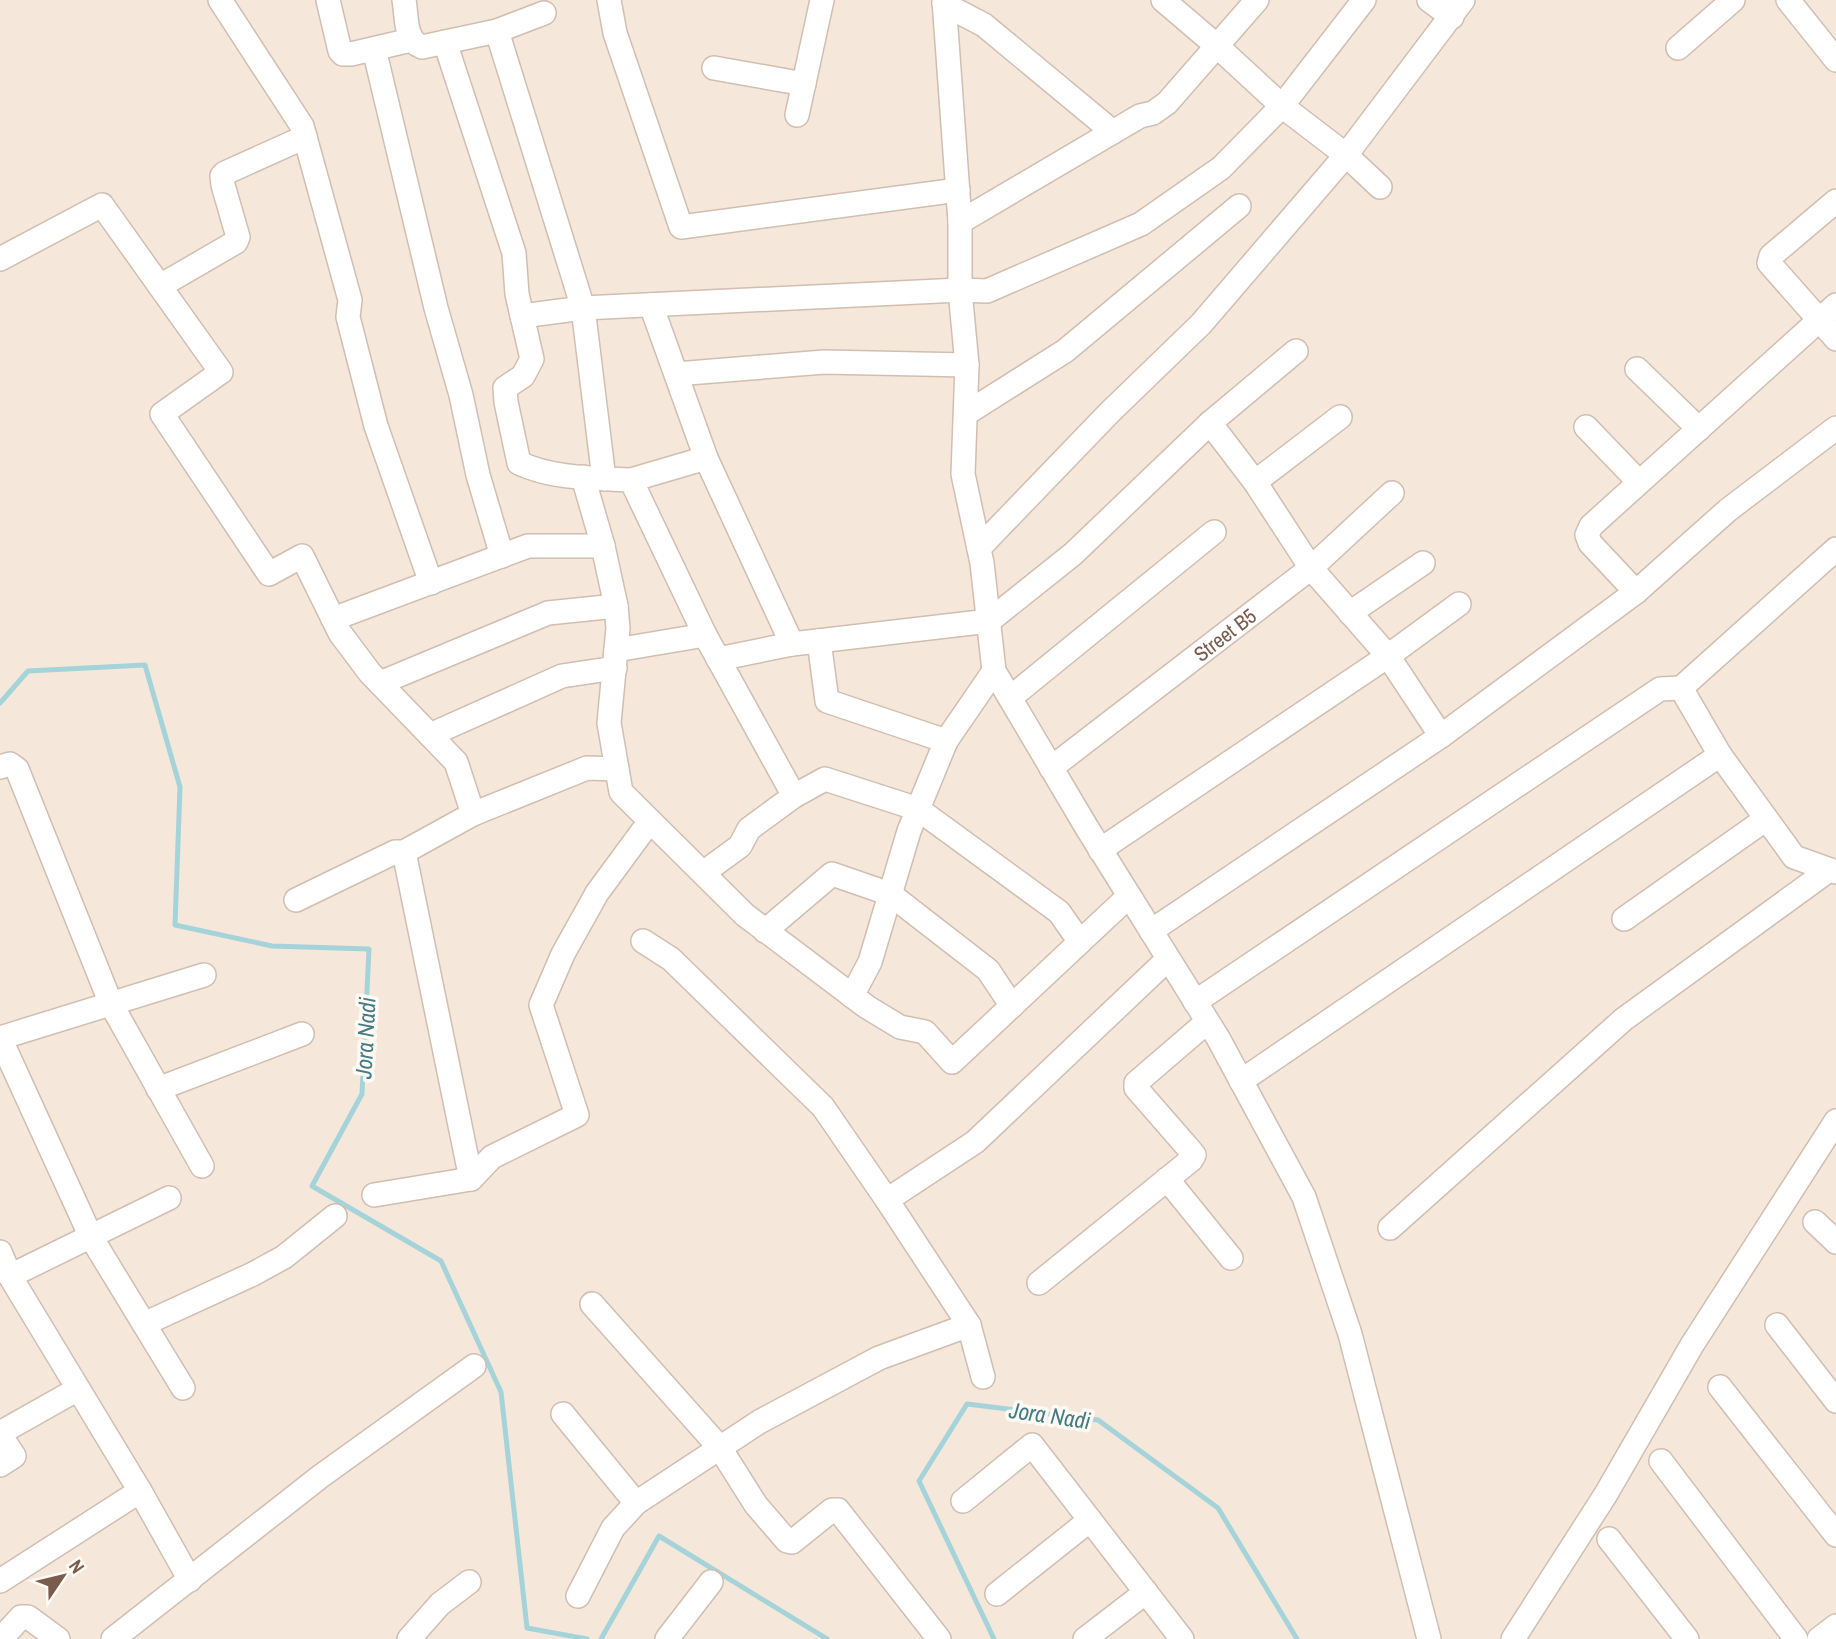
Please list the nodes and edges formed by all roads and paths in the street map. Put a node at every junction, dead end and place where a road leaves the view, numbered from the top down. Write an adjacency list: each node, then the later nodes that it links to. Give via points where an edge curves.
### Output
1 (220, 0): 27 (street)
2 (328, 0): 20 (street, via 340,51 351,54)
3 (404, 0): 16 (street)
4 (609, 0): 30 (street, via 615,33 681,227)
5 (1163, 0): 18 (street)
6 (1257, 0): 18 (street)
7 (1364, 0): 24 (street)
8 (1429, 0): 13 (street)
9 (1733, 0): 19 (street)
10 (1788, 0): 21 (street)
11 (818, 1): 23 (street)
12 (944, 2): 26 (street, via 984,25); 30 (street)
13 (1458, 9): 28 (street)
14 (544, 13): 15 (street)
15 (497, 31): 17 (street); 38 (street)
16 (411, 40): 17 (street, via 422,47); 20 (street)
17 (445, 41): 40 (street, via 514,253)
18 (1217, 46): 24 (street); 26 (street, via 1167,103)
19 (1678, 48)
20 (374, 49): 62 (street)
21 (1836, 60)
22 (714, 68): 23 (street)
23 (804, 85): 25 (street)
24 (1282, 106): 28 (street); 36 (street, via 1221,168 1141,225 987,291)
25 (797, 115)
26 (1113, 132): 33 (street)
27 (305, 137): 35 (street, via 222,176 239,237); 65 (street, via 350,300 348,317 376,426)
28 (1346, 155): 29 (street); 60 (street, via 1201,324)
29 (1380, 187)
30 (958, 190): 33 (street)
31 (1836, 201): 39 (street, via 1769,262)
32 (1239, 206): 46 (street, via 1065,351)
33 (960, 222): 36 (street)
34 (0, 259): 35 (street, via 102,205)
35 (160, 286): 70 (street, via 221,372 162,414 269,574 302,556)
36 (960, 290): 37 (street); 43 (street)
37 (651, 305): 38 (street); 45 (street)
38 (583, 308): 40 (street); 53 (street)
39 (1828, 312): 41 (street); 51 (street)
40 (522, 316): 53 (street, via 532,359 523,376 505,388 519,463)
41 (1836, 339)
42 (1296, 351): 48 (street)
43 (967, 365): 45 (street, via 824,362); 46 (street)
44 (1637, 369): 51 (street)
45 (676, 374): 52 (street)
46 (967, 414): 60 (street, via 963,474)
47 (1340, 417): 55 (street)
48 (1210, 423): 55 (street); 71 (street, via 1073,554)
49 (1586, 427): 56 (street)
50 (1836, 428): 66 (street, via 1728,510)
51 (1699, 429): 56 (street)
52 (706, 458): 54 (street); 74 (street)
53 (593, 478): 54 (street); 59 (street)
54 (631, 480): 72 (street)
55 (1255, 482): 64 (street)
56 (1639, 482): 66 (street, via 1587,535)
57 (1392, 493): 64 (street, Street B5)
58 (1214, 532): 81 (street)
59 (603, 546): 62 (street, via 528,547); 68 (street)
60 (979, 548): 71 (street)
61 (1836, 549): 80 (street)
62 (502, 556): 65 (street)
63 (1423, 563): 69 (street)
64 (1311, 568): 69 (street); 87 (street, Street B5)
65 (431, 583): 70 (street)
66 (1636, 592): 83 (street)
67 (1459, 604): 75 (street)
68 (616, 606): 76 (street); 79 (street, via 548,613)
69 (1350, 613): 75 (street)
70 (333, 620): 79 (street)
71 (989, 621): 73 (street); 78 (street)
72 (705, 635): 76 (street); 77 (street)
73 (819, 642): 74 (street); 84 (street, via 827,701)
74 (792, 644): 77 (street)
75 (1388, 656): 83 (street); 94 (street)
76 (615, 659): 82 (street, via 562,676); 88 (street, via 609,723)
77 (718, 659): 89 (street)
78 (994, 671): 81 (street); 84 (street)
79 (380, 683): 82 (street)
80 (1681, 688): 85 (street); 109 (street, via 1660,689)
81 (1010, 698): 87 (street)
82 (430, 735): 91 (street, via 456,762)
83 (1441, 736): 103 (street)
84 (946, 741): 90 (street)
85 (1720, 755): 92 (street); 115 (street)
86 (0, 767): 110 (street, via 10,764 17,769)
87 (1051, 768): 94 (street)
88 (617, 769): 91 (street, via 587,768); 93 (street, via 621,792)
89 (794, 796): 90 (street, via 825,779); 97 (street, via 749,829 740,846)
90 (918, 809): 98 (street); 105 (street, via 1059,912)
91 (473, 814): 95 (street)
92 (1766, 819): 96 (street, via 1794,857); 101 (street)
93 (650, 821): 97 (street); 119 (street, via 597,893 541,1005 577,1115 492,1157)
94 (1100, 850): 99 (street)
95 (404, 852): 100 (street, via 395,852); 119 (street)
96 (1833, 871): 126 (street, via 1624,1019)
97 (703, 873): 102 (street)
98 (890, 894): 102 (street, via 832,874); 108 (street, via 870,962); 111 (street, via 988,971)
99 (1129, 896): 103 (street); 105 (street)
100 (296, 900)
101 (1624, 919)
102 (765, 930): 108 (street)
103 (1151, 931): 106 (street)
104 (643, 941): 123 (street, via 671,959 823,1107)
105 (1080, 942): 111 (street)
106 (1168, 959): 109 (street); 123 (street, via 975,1142)
107 (204, 975): 110 (street)
108 (852, 996): 111 (street, via 900,1027 925,1032 953,1062)
109 (1195, 1002): 112 (street)
110 (111, 1004): 114 (street); 116 (street)
111 (1012, 1006)
112 (1208, 1022): 115 (street); 120 (street, via 1136,1083 1194,1155)
113 (302, 1034): 116 (street)
114 (0, 1038): 127 (street)
115 (1241, 1081): 170 (street, via 1304,1197 1317,1235 1350,1334)
116 (158, 1088): 118 (street)
117 (1836, 1121): 171 (street, via 1692,1345 1606,1494)
118 (202, 1166)
119 (471, 1179): 121 (street)
120 (1167, 1179): 130 (street); 132 (street)
121 (374, 1195)
122 (169, 1198): 127 (street)
123 (887, 1200): 135 (street)
124 (335, 1216): 134 (street, via 284,1257)
125 (1815, 1223): 128 (street)
126 (1390, 1228)
127 (91, 1237): 131 (street); 134 (street)
128 (1836, 1242)
129 (0, 1252): 131 (street)
130 (1231, 1258)
131 (10, 1276): 141 (street)
132 (1039, 1283)
133 (592, 1304): 145 (street)
134 (144, 1324): 140 (street)
135 (969, 1325): 138 (street); 145 (street, via 879,1358)
136 (1777, 1325): 142 (street)
137 (474, 1366): 154 (street, via 321,1476)
138 (983, 1377)
139 (1720, 1387): 152 (street)
140 (183, 1388)
141 (78, 1389): 144 (street); 148 (street)
142 (1836, 1401)
143 (564, 1414): 150 (street)
144 (0, 1434): 147 (street, via 14,1456)
145 (720, 1448): 150 (street); 167 (street, via 756,1505 787,1541 838,1510)
146 (1661, 1461): 173 (street)
147 (0, 1465)
148 (139, 1490): 154 (street); 155 (street)
149 (963, 1502): 151 (street, via 1032,1446)
150 (636, 1503): 160 (street, via 613,1528)
151 (1090, 1520): 158 (street); 159 (street)
152 (1836, 1535)
153 (1609, 1539): 172 (street)
154 (190, 1580): 164 (street)
155 (0, 1581)
156 (469, 1582): 165 (street, via 440,1604)
157 (711, 1582): 166 (street)
158 (1146, 1592): 168 (street); 169 (street)
159 (997, 1594)
160 (578, 1596)
161 (1836, 1626): 174 (street)
162 (1, 1639): 163 (street, via 21,1616)
163 (58, 1639)
164 (113, 1639)
165 (409, 1639)
166 (667, 1639)
167 (939, 1639)
168 (1086, 1639)
169 (1182, 1639)
170 (1429, 1639)
171 (1513, 1639)
172 (1687, 1639)
173 (1796, 1639)
174 (1819, 1639)

